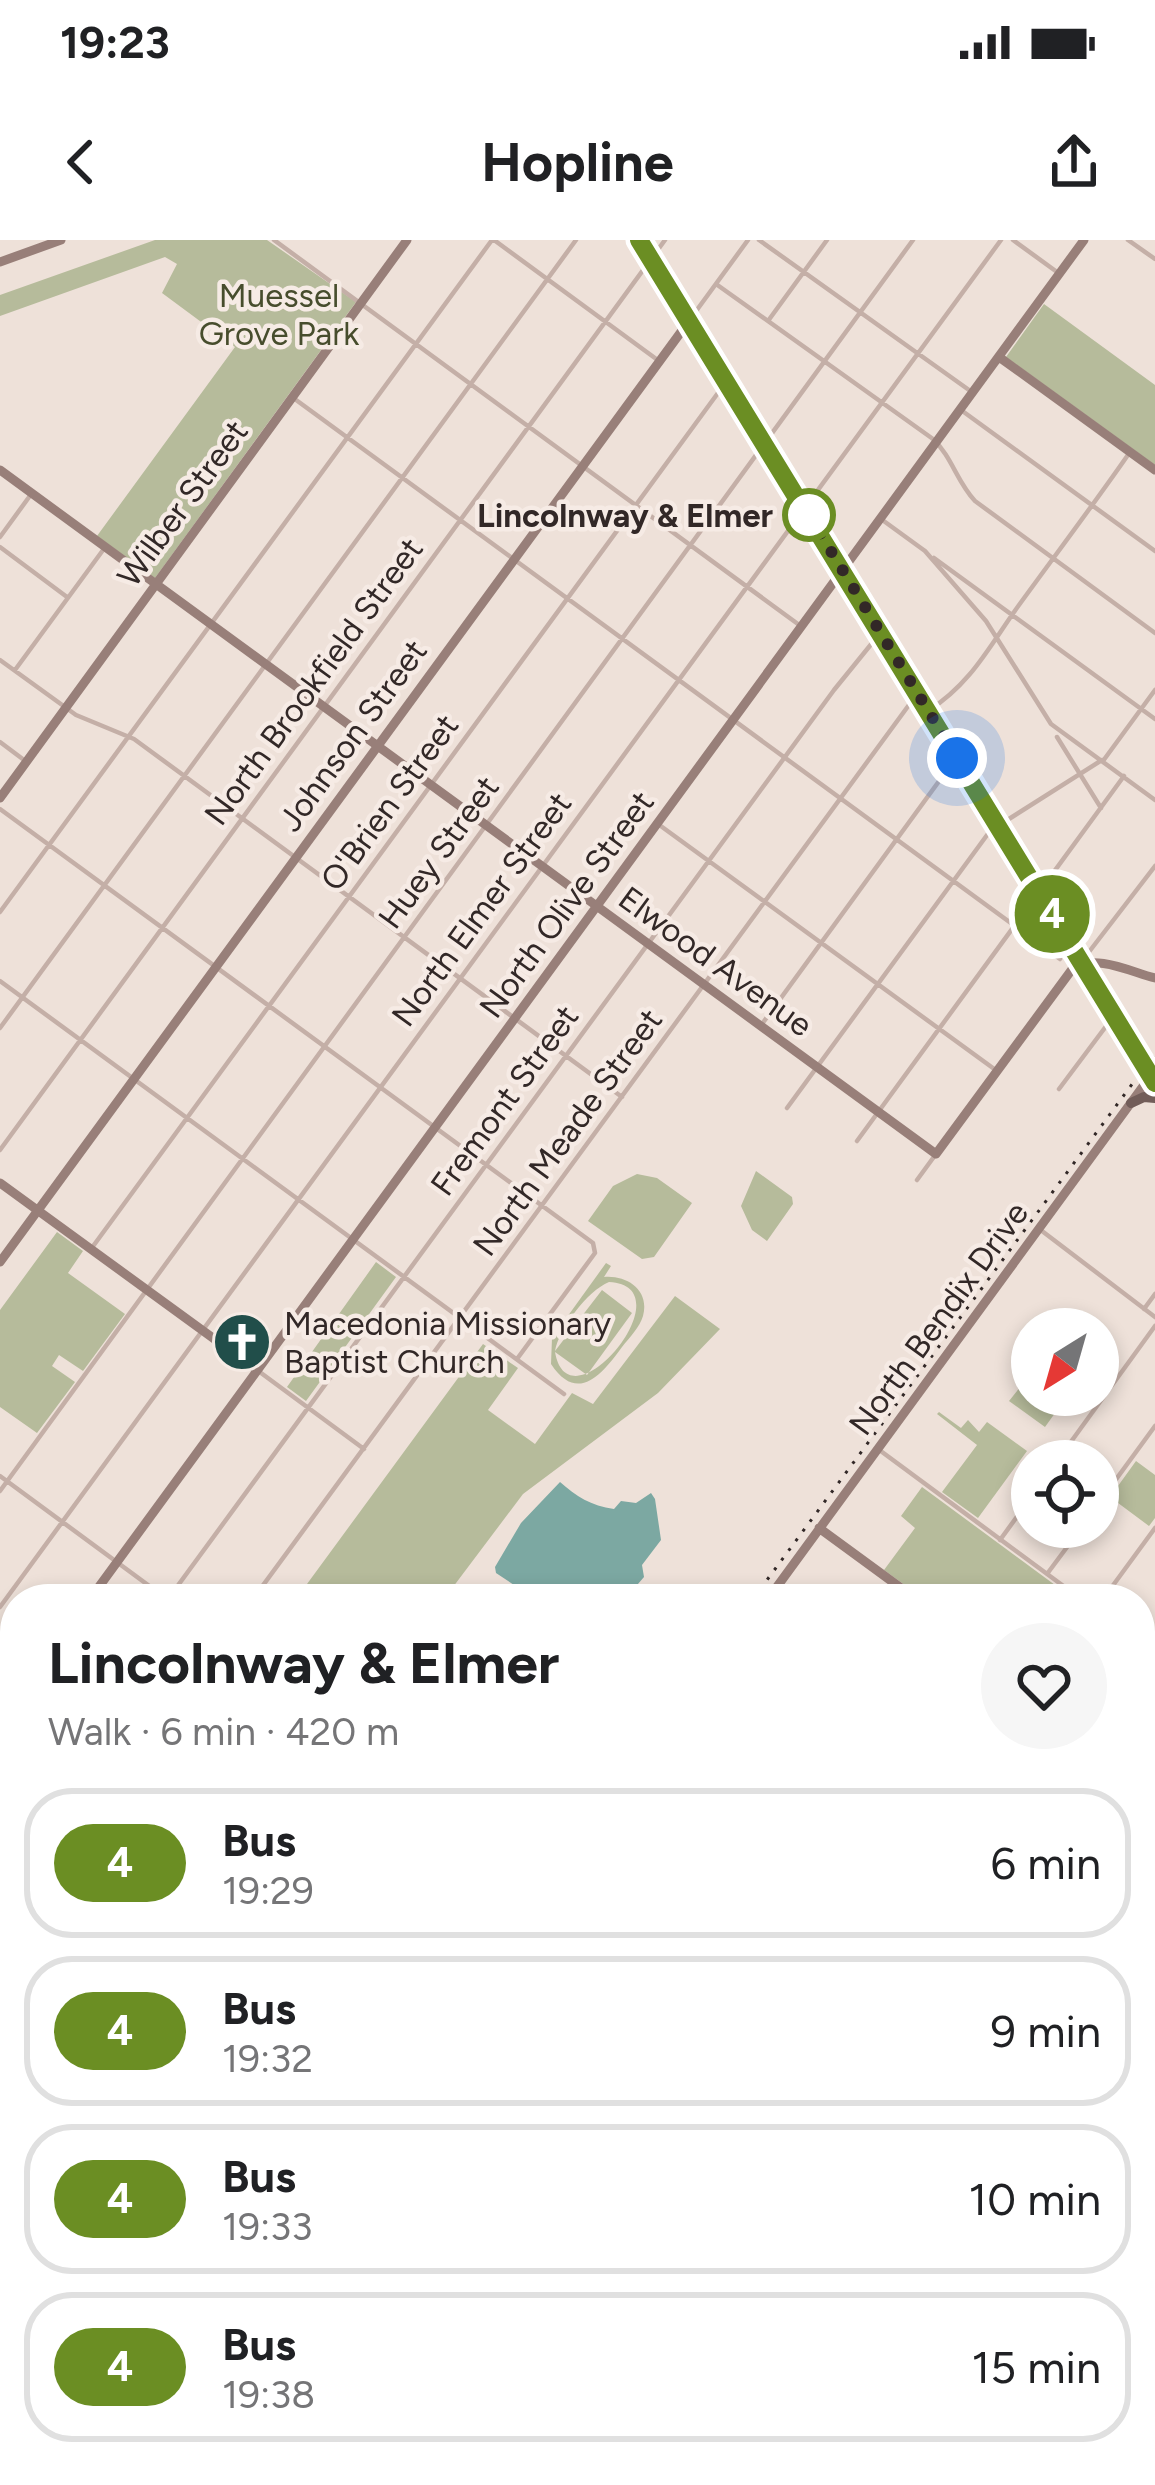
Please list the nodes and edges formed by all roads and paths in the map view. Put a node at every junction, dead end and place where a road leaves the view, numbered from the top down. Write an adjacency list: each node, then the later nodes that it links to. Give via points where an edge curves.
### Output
1 (36, 240): 17 (street)
2 (61, 240): 17 (street)
3 (274, 240): 25 (street)
4 (407, 240): 25 (street, Wilber Street)
5 (493, 240): 23 (street); 30 (street)
6 (576, 240): 23 (street)
7 (639, 240): 18 (main road)
8 (665, 240): 18 (street, North Brookfield Street)
9 (748, 240): 24 (street, Johnson Street)
10 (759, 240): 21 (street)
11 (827, 240): 21 (street)
12 (913, 240): 26 (street, Huey Street)
13 (1001, 240): 31 (street, North Elmer Street)
14 (1013, 240): 22 (street)
15 (1084, 240): 22 (street, North Olive Street)
16 (1128, 240): 19 (street)
17 (30, 251): 20 (street)
18 (651, 260): 27 (street, North Brookfield Street); 28 (main road)
19 (1155, 260)
20 (0, 262)
21 (803, 272): 26 (street); 29 (street)
22 (1059, 274): 32 (street, North Olive Street)
23 (547, 279): 27 (street); 35 (street)
24 (716, 284): 28 (street, Johnson Street); 29 (street)
25 (362, 302): 30 (street); 38 (street, Wilber Street)
26 (860, 313): 31 (street); 34 (street, Huey Street)
27 (606, 322): 33 (street); 41 (street, North Brookfield Street)
28 (688, 322): 33 (street, Johnson Street); 36 (main road)
29 (768, 322): 34 (street)
30 (418, 342): 35 (street); 42 (street)
31 (918, 354): 37 (street); 39 (street, North Elmer Street)
32 (999, 357): 37 (street, North Olive Street); 45 (street)
33 (659, 361): 46 (street, Johnson Street)
34 (824, 361): 39 (street); 44 (street, Huey Street)
35 (472, 382): 41 (street); 49 (street)
36 (726, 382): 44 (main road); 51 (street, O'Brien Street)
37 (973, 393): 40 (street, North Olive Street)
38 (292, 397): 42 (street); 65 (street, Wilber Street)
39 (882, 403): 43 (street); 53 (street, North Elmer Street)
40 (961, 410): 43 (street, North Olive Street); 52 (street)
41 (530, 424): 46 (street); 55 (street, North Brookfield Street)
42 (347, 438): 49 (street); 70 (street)
43 (937, 442): 54 (street, North Olive Street); 62 (street, via 970,496)
44 (764, 445): 53 (main road); 59 (street, Huey Street)
45 (1130, 452): 48 (street); 52 (street)
46 (584, 465): 51 (street); 63 (street, Johnson Street)
47 (0, 470): 50 (street, Elwood Avenue)
48 (1155, 470)
49 (402, 478): 55 (street); 77 (street)
50 (32, 493): 56 (street); 57 (street, Elwood Avenue)
51 (636, 505): 59 (street); 68 (street, O'Brien Street)
52 (1092, 505): 61 (street); 62 (street)
53 (805, 508): 64 (main road); 66 (street, North Elmer Street)
54 (881, 519): 60 (street); 64 (street, North Olive Street)
55 (460, 521): 63 (street); 82 (street, North Brookfield Street)
56 (0, 537)
57 (106, 546): 65 (street, Elwood Avenue); 67 (street)
58 (0, 547): 67 (street)
59 (691, 547): 66 (street); 75 (street, Huey Street)
60 (925, 551): 69 (street); 74 (street)
61 (1155, 551)
62 (1053, 559): 69 (street); 72 (street)
63 (513, 560): 68 (street); 91 (street, Johnson Street)
64 (843, 570): 71 (street, North Olive Street); 73 (main road)
65 (157, 584): 70 (street, Elwood Avenue); 83 (street, Wilber Street)
66 (747, 587): 71 (street); 79 (street, North Elmer Street)
67 (68, 598): 78 (street)
68 (567, 599): 75 (street); 99 (street, O'Brien Street)
69 (1012, 615): 74 (street); 84 (street)
70 (212, 624): 77 (street, Elwood Avenue); 88 (street)
71 (802, 627): 87 (street, North Olive Street)
72 (1155, 633)
73 (882, 634): 81 (main road); 92 (street, Fremont Street)
74 (998, 639): 85 (street, via 966,683); 95 (street, via 1051,724)
75 (622, 640): 79 (street); 108 (street, Huey Street)
76 (0, 660): 78 (street)
77 (266, 664): 82 (street, Elwood Avenue); 97 (street)
78 (15, 670): 83 (street)
79 (678, 681): 87 (street); 114 (street, North Elmer Street)
80 (1155, 691): 84 (street)
81 (918, 693): 85 (main road); 101 (street, North Meade Street)
82 (324, 707): 91 (street, Elwood Avenue); 105 (street, North Brookfield Street)
83 (66, 708): 88 (street); 94 (street, Wilber Street)
84 (1142, 709): 86 (street); 95 (street)
85 (928, 711): 93 (main road)
86 (1155, 719)
87 (733, 721): 92 (street); 106 (street, North Olive Street)
88 (130, 736): 97 (street); 110 (street)
89 (1057, 737): 96 (street)
90 (0, 742): 94 (street)
91 (378, 746): 99 (street, Elwood Avenue); 111 (street, Johnson Street)
92 (784, 758): 101 (street); 112 (street, Fremont Street)
93 (957, 758): 107 (main road); 109 (street)
94 (26, 761): 100 (street, Wilber Street)
95 (1103, 761): 96 (street); 98 (street)
96 (1080, 774): 103 (street); 107 (street)
97 (184, 776): 105 (street); 117 (street)
98 (1124, 776): 102 (street); 103 (street)
99 (431, 785): 108 (street, Elwood Avenue); 119 (street, O'Brien Street)
100 (0, 798)
101 (840, 799): 109 (street); 120 (street, North Meade Street)
102 (1155, 800)
103 (1101, 808): 118 (street)
104 (0, 809): 110 (street)
105 (242, 819): 111 (street); 124 (street, North Brookfield Street)
106 (658, 824): 112 (street); 121 (street, North Olive Street)
107 (998, 824): 116 (street); 118 (main road)
108 (486, 826): 114 (street, Elwood Avenue); 125 (street, Huey Street)
109 (896, 840): 116 (street); 126 (street)
110 (49, 845): 117 (street); 122 (street)
111 (295, 859): 119 (street); 130 (street, Johnson Street)
112 (709, 861): 120 (street); 127 (street, Fremont Street)
113 (1155, 866): 115 (street)
114 (542, 867): 121 (street, Elwood Avenue); 132 (street, North Elmer Street)
115 (1152, 877): 129 (street)
116 (953, 881): 123 (street); 134 (street)
117 (104, 886): 124 (street); 136 (street)
118 (1039, 892): 123 (street); 129 (main road)
119 (349, 898): 125 (street); 137 (street, O'Brien Street)
120 (764, 901): 126 (street); 135 (street, North Meade Street)
121 (596, 908): 127 (street, Elwood Avenue); 139 (street, North Olive Street)
122 (0, 912)
123 (1015, 926): 128 (street); 142 (street)
124 (162, 928): 130 (street); 143 (street, North Brookfield Street)
125 (404, 939): 132 (street); 144 (street, Huey Street)
126 (821, 943): 134 (street); 140 (street)
127 (647, 945): 135 (street, Elwood Avenue); 146 (street, Fremont Street)
128 (1060, 958)
129 (1080, 963): 131 (street); 138 (main road); 149 (street)
130 (215, 967): 137 (street); 151 (street, Johnson Street)
131 (1155, 978)
132 (460, 980): 139 (street); 152 (street, North Elmer Street)
133 (0, 981): 136 (street)
134 (878, 984): 142 (street); 148 (street)
135 (704, 986): 140 (street, Elwood Avenue); 154 (street, North Meade Street)
136 (22, 997): 141 (street); 143 (street)
137 (269, 1006): 144 (street); 159 (street, O'Brien Street)
138 (1114, 1016): 145 (main road); 153 (street)
139 (514, 1019): 146 (street); 160 (street, North Olive Street)
140 (760, 1027): 148 (street, Elwood Avenue)
141 (0, 1028)
142 (940, 1028): 149 (street); 158 (street)
143 (80, 1040): 151 (street); 162 (street, North Brookfield Street)
144 (325, 1047): 152 (street); 164 (street, Huey Street)
145 (1138, 1055): 147 (main road); 150 (main road)
146 (565, 1056): 154 (street); 165 (street, Fremont Street)
147 (1155, 1056)
148 (817, 1067): 157 (street); 158 (street, Elwood Avenue)
149 (998, 1071): 163 (street)
150 (1154, 1076): 156 (street, North Bendix Drive)
151 (134, 1079): 159 (street); 170 (street, Johnson Street)
152 (381, 1087): 160 (street); 168 (street, North Elmer Street)
153 (1059, 1090)
154 (623, 1098): 169 (street, North Meade Street)
155 (1155, 1098): 156 (main road)
156 (1131, 1102): 171 (street, North Bendix Drive)
157 (787, 1108)
158 (878, 1112): 161 (street); 163 (street, Elwood Avenue)
159 (187, 1118): 164 (street); 173 (street, O'Brien Street)
160 (436, 1127): 165 (street); 172 (street, North Olive Street)
161 (857, 1141)
162 (0, 1150)
163 (936, 1154): 166 (street)
164 (243, 1159): 168 (street); 176 (street, Huey Street)
165 (487, 1164): 169 (street); 175 (street, Fremont Street)
166 (917, 1180)
167 (0, 1183): 170 (street)
168 (298, 1199): 172 (street); 182 (street, North Elmer Street)
169 (543, 1206): 180 (street, North Meade Street); 183 (street, via 596,1246)
170 (38, 1210): 173 (street); 174 (street, Johnson Street)
171 (1038, 1227): 178 (street); 189 (street, North Bendix Drive)
172 (353, 1239): 175 (street); 184 (street, North Olive Street)
173 (91, 1250): 176 (street)
174 (0, 1262)
175 (404, 1277): 180 (street); 186 (street, Fremont Street)
176 (147, 1291): 182 (street); 193 (street, Huey Street)
177 (1155, 1294): 178 (street)
178 (1144, 1309): 179 (street)
179 (1155, 1317)
180 (460, 1318): 183 (street); 190 (street, North Meade Street)
181 (1155, 1326): 188 (street)
182 (202, 1331): 184 (street); 195 (street, North Elmer Street)
183 (517, 1359): 185 (street)
184 (257, 1370): 186 (street); 201 (street, North Olive Street)
185 (565, 1394)
186 (308, 1408): 190 (street); 206 (street, Fremont Street)
187 (1155, 1426): 191 (street)
188 (1072, 1440)
189 (877, 1448): 197 (street, North Bendix Drive); 199 (street)
190 (364, 1449): 207 (street, North Meade Street)
191 (1119, 1475)
192 (0, 1477): 193 (street)
193 (7, 1482): 194 (street, Huey Street); 195 (street)
194 (0, 1491)
195 (62, 1522): 201 (street); 203 (street, North Elmer Street)
196 (1011, 1525): 199 (street)
197 (819, 1528): 208 (street, North Bendix Drive); 209 (street)
198 (1155, 1528): 211 (street)
199 (1000, 1540): 202 (street)
200 (1066, 1548): 202 (street)
201 (117, 1562): 204 (street, North Olive Street); 205 (street)
202 (1047, 1574): 210 (street)
203 (17, 1584)
204 (101, 1584)
205 (147, 1584)
206 (178, 1584)
207 (265, 1584)
208 (778, 1584)
209 (896, 1584)
210 (1061, 1584)
211 (1114, 1584)

